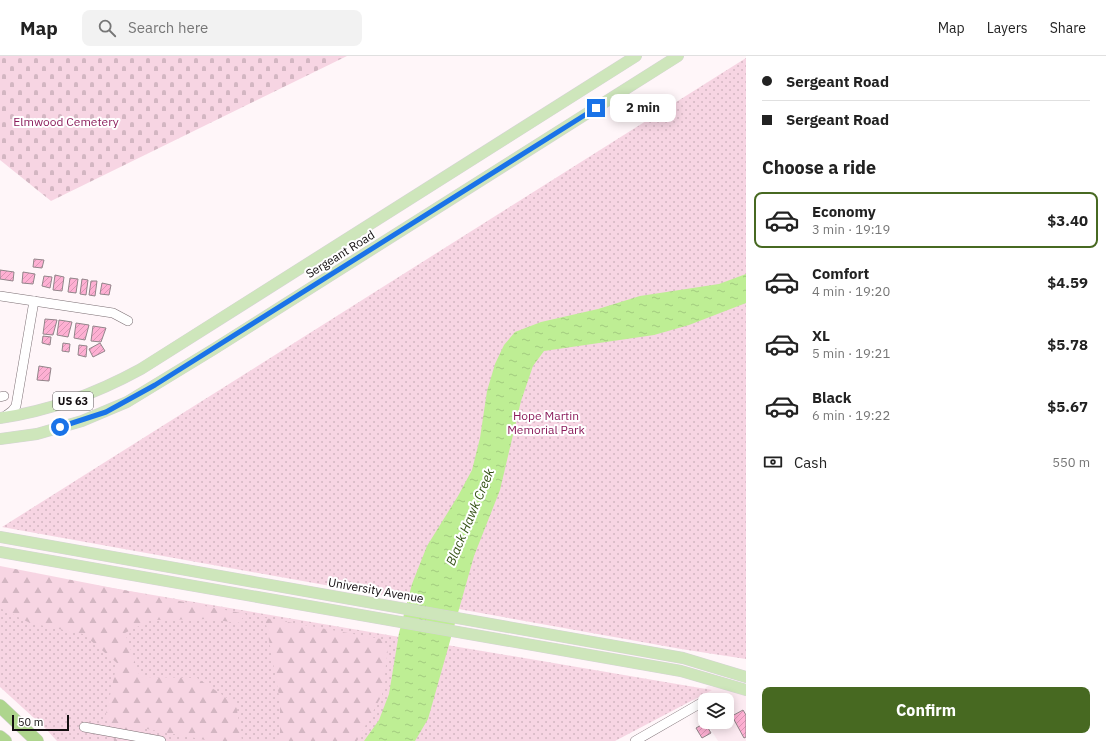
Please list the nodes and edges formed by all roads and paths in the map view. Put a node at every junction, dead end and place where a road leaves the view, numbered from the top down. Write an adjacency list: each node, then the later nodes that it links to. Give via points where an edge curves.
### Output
1 (636, 56): 6 (main road, Sergeant Road / US 63, via 141,369 73,401)
2 (678, 56): 7 (main road, Sergeant Road / US 63, via 227,341 132,398 82,421 37,434)
3 (0, 296): 4 (street)
4 (34, 302): 5 (street, via 113,313); 6 (street, via 16,406)
5 (128, 320)
6 (1, 418)
7 (0, 440)
8 (0, 537): 10 (main road, University Avenue, via 683,658)
9 (0, 552): 11 (main road, via 680,671)
10 (746, 677)
11 (746, 690)
12 (698, 705): 19 (street)
13 (0, 706): 17 (highway)
14 (84, 727): 18 (street)
15 (0, 737): 16 (highway)
16 (5, 741)
17 (37, 741)
18 (161, 741)
19 (635, 741)

